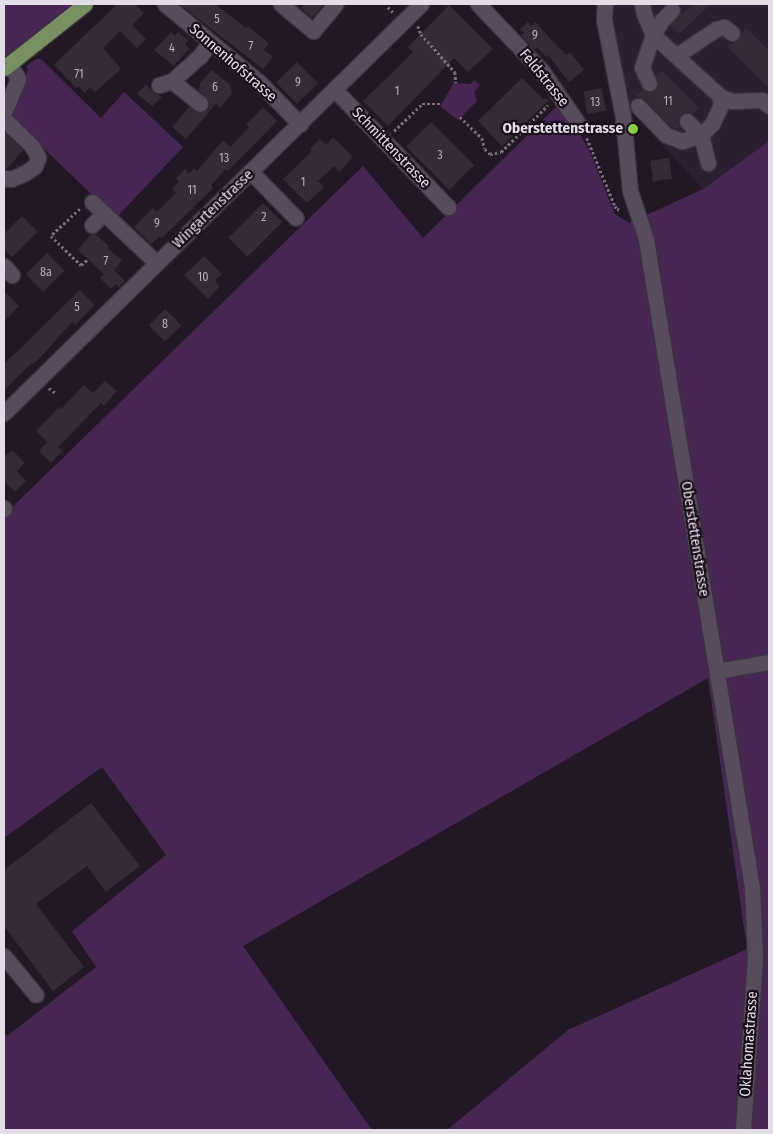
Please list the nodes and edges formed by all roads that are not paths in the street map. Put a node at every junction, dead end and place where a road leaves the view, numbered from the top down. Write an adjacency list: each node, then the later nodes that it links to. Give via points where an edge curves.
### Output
1 (85, 4): 14 (main road)
2 (164, 4): 12 (street, Sonnenhofstrasse)
3 (281, 4): 4 (street, via 313,31)
4 (336, 4)
5 (421, 4): 16 (street, Wingartenstrasse, via 379,39)
6 (478, 4): 25 (street, Feldstrasse, via 542,71)
7 (605, 4): 38 (street, Oberstettenstrasse, via 604,20 623,117 630,191 646,239)
8 (642, 4): 11 (street)
9 (672, 10): 11 (street)
10 (732, 33): 13 (street, via 724,27 716,29)
11 (653, 35): 13 (street); 15 (street, via 642,67)
12 (210, 42): 18 (street, via 200,56 166,83); 24 (street, Sonnenhofstrasse, via 259,82)
13 (677, 55): 17 (street)
14 (7, 66): 21 (street, via 18,79)
15 (649, 83)
16 (335, 90): 24 (street, Wingartenstrasse); 31 (street, Schmittenstrasse)
17 (721, 97): 20 (street, via 732,101 762,100); 26 (street, via 717,130)
18 (200, 104)
19 (638, 106): 26 (street, via 666,135 682,141)
20 (769, 106)
21 (4, 112)
22 (4, 119): 29 (street, via 26,139 38,157 34,166 19,170 11,179)
23 (687, 121): 26 (street)
24 (300, 124): 28 (street, Wingartenstrasse)
25 (580, 126)
26 (701, 135): 27 (street)
27 (708, 163)
28 (251, 172): 33 (street); 35 (street, Wingartenstrasse)
29 (4, 178)
30 (86, 205): 32 (street)
31 (448, 207)
32 (104, 213): 34 (street); 35 (street)
33 (296, 218)
34 (92, 225)
35 (157, 263): 36 (street, Wingartenstrasse)
36 (4, 414)
37 (769, 662): 38 (street)
38 (717, 671): 40 (street, Oberstettenstrasse, via 752,887)
39 (4, 956): 41 (street)
40 (755, 958): 42 (street, Oklahomastrasse)
41 (36, 995)
42 (743, 1130)

